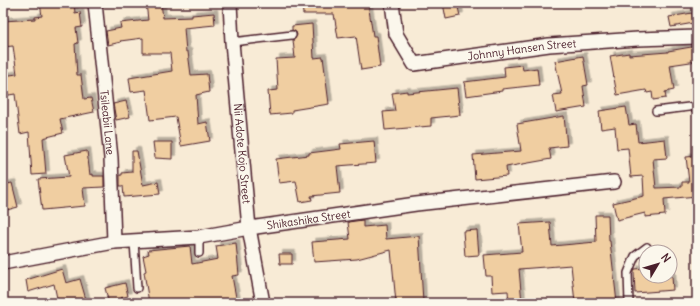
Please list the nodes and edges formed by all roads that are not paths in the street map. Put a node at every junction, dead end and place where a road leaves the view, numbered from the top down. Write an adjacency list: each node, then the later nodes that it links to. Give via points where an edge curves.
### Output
1 (95, 3): 13 (street, Tsileabii Lane, via 111,158)
2 (230, 3): 6 (street, Nii Adote Kojo Street)
3 (392, 3): 5 (street, Johnny Hansen Street, via 396,34 414,64 549,45)
4 (292, 35): 6 (lane)
5 (697, 37)
6 (232, 42): 10 (street, Nii Adote Kojo Street)
7 (697, 106): 8 (lane)
8 (656, 111)
9 (614, 182): 10 (street, Shikashika Street, via 416,204)
10 (249, 228): 11 (street, Shikashika Street); 18 (street, Nii Adote Kojo Street)
11 (199, 237): 12 (street, Shikashika Street); 14 (lane)
12 (134, 241): 13 (street, Shikashika Street); 17 (lane)
13 (114, 242): 16 (street, Shikashika Street)
14 (199, 253)
15 (638, 253): 19 (lane, via 634,256 628,273)
16 (3, 263)
17 (137, 288)
18 (263, 303)
19 (629, 303)

